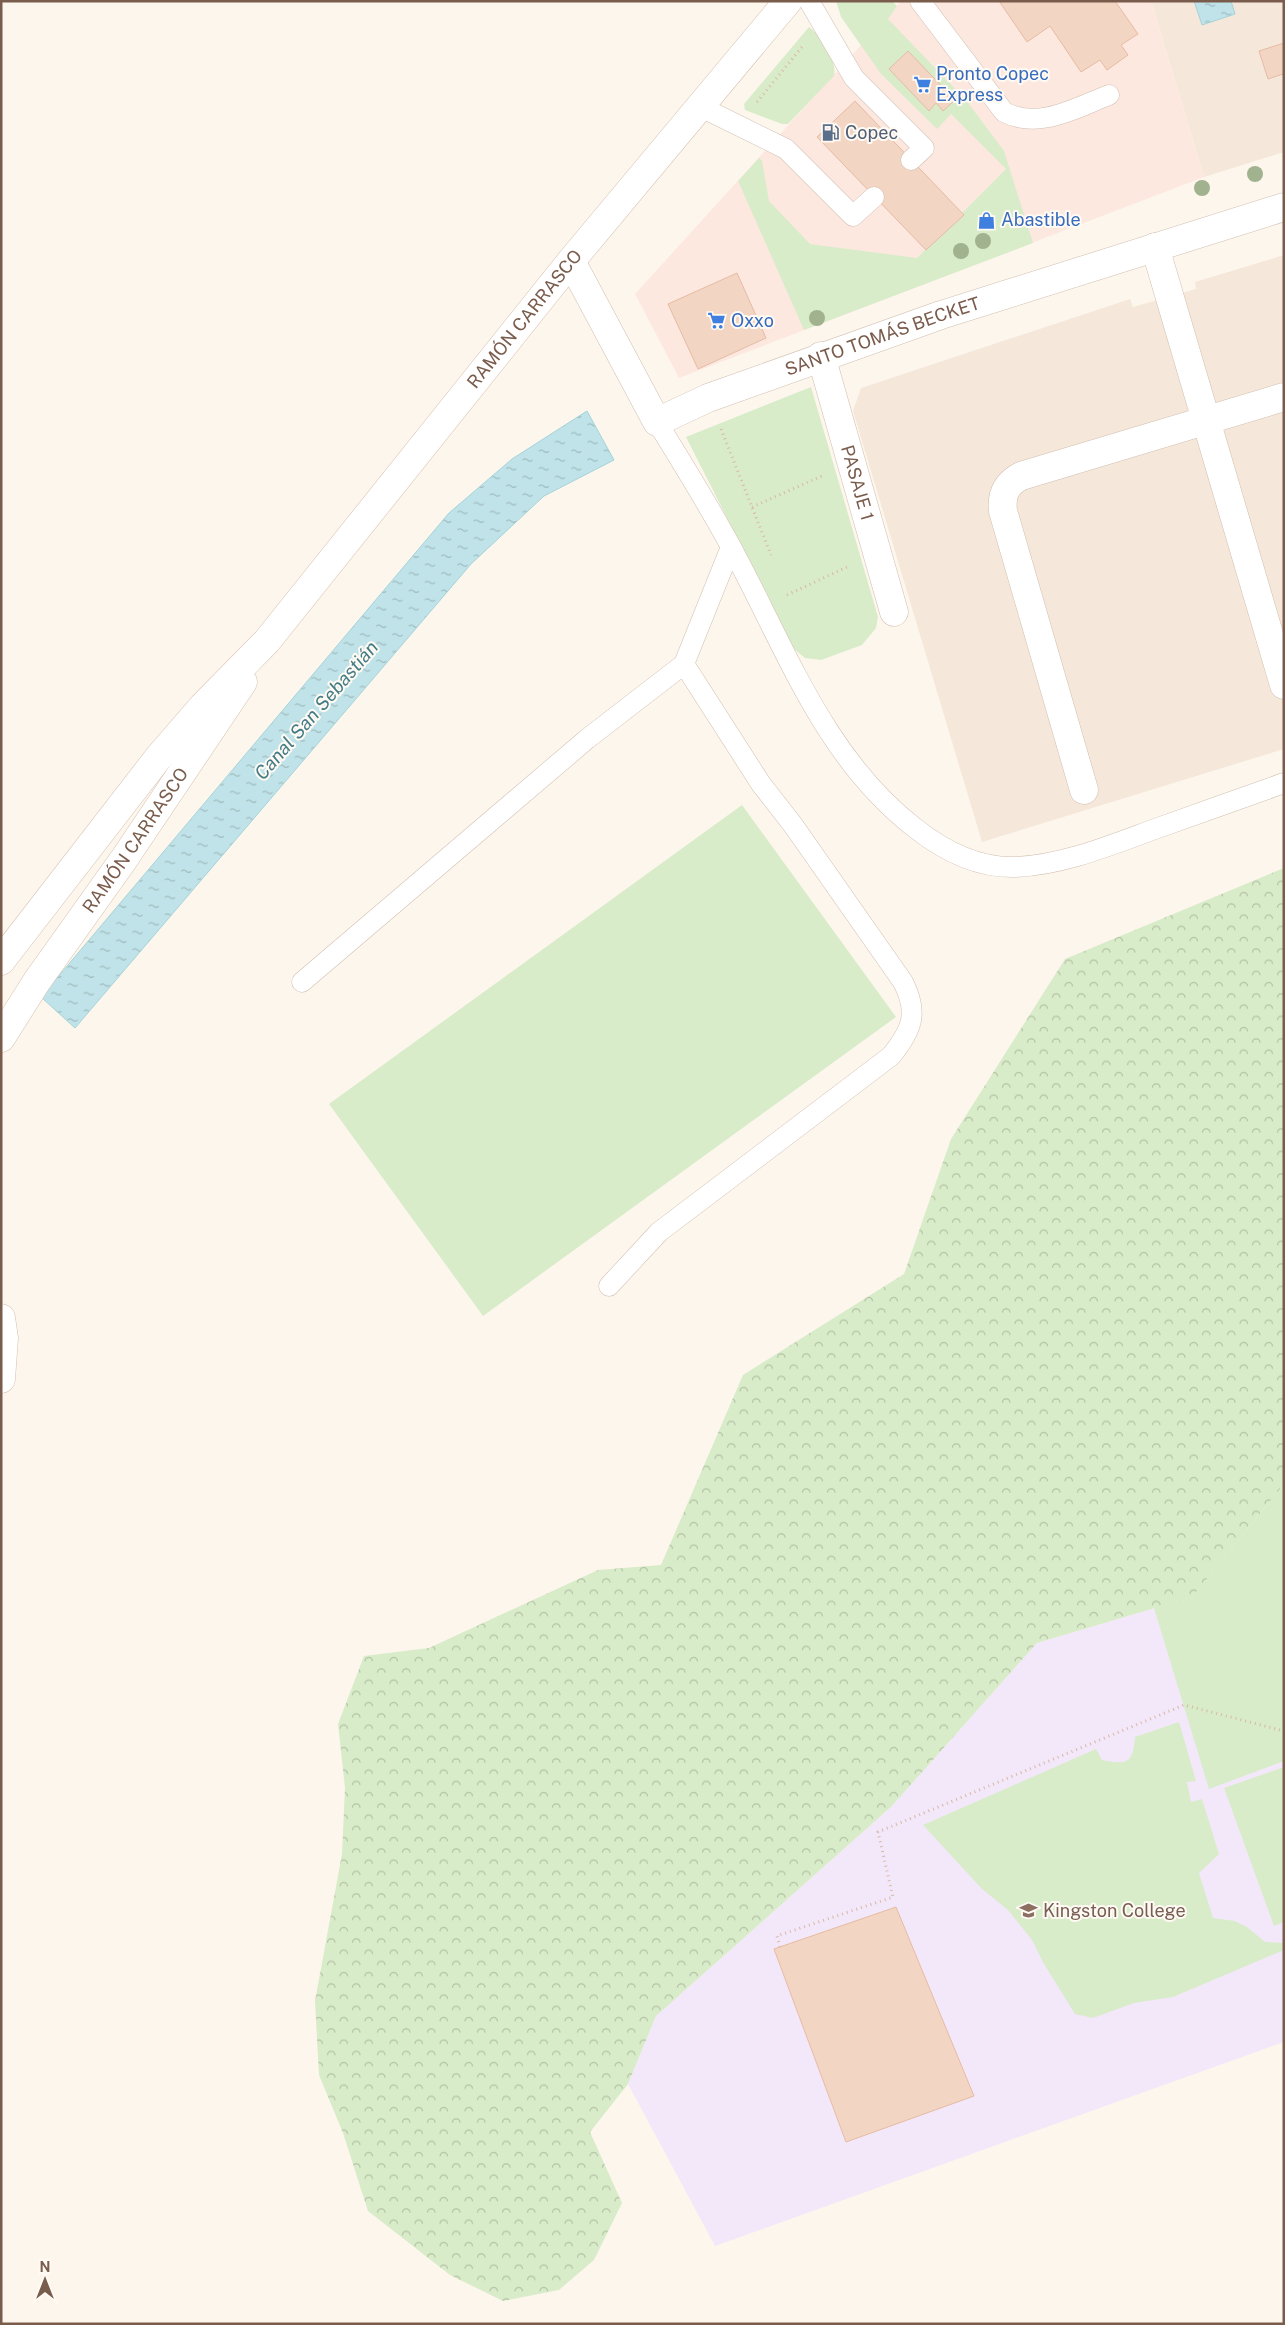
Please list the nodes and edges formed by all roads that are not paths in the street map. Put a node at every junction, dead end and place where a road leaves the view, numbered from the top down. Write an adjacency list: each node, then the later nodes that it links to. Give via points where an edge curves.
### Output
1 (788, 1): 5 (street, RAMÓN CARRASCO)
2 (809, 1): 6 (lane, via 854,78 924,148)
3 (920, 1): 4 (lane, via 1004,112 1013,117 1039,120)
4 (1109, 95)
5 (699, 106): 7 (lane, via 786,149 853,216); 10 (street, RAMÓN CARRASCO)
6 (911, 160)
7 (874, 196)
8 (1284, 207): 9 (street, SANTO TOMÁS BECKET)
9 (1155, 247): 11 (street, SANTO TOMÁS BECKET, via 941,314); 13 (street)
10 (571, 261): 14 (street); 17 (street, RAMÓN CARRASCO)
11 (821, 356): 14 (street, SANTO TOMÁS BECKET, via 708,398); 16 (street, PASAJE 1)
12 (1284, 397): 13 (street)
13 (1206, 420): 19 (street); 21 (street, via 1021,476 1005,490 1003,511)
14 (657, 422): 15 (lane)
15 (731, 547): 18 (lane); 20 (lane, via 822,722 856,772 898,815 937,846 975,862 1015,867 1057,861 1118,843)
16 (894, 612)
17 (267, 641): 22 (street, RAMÓN CARRASCO, via 180,732); 24 (street, RAMÓN CARRASCO, via 218,721 124,860 37,980)
18 (684, 664): 23 (lane, via 586,739); 25 (lane, via 761,784 903,982 911,998 912,1016 908,1036 891,1056 659,1232)
19 (1284, 685)
20 (1284, 783)
21 (1084, 790)
22 (1, 960)
23 (302, 982)
24 (1, 1038)
25 (609, 1286)
26 (1, 1318): 27 (street, via 4,1338)
27 (1, 1379)

